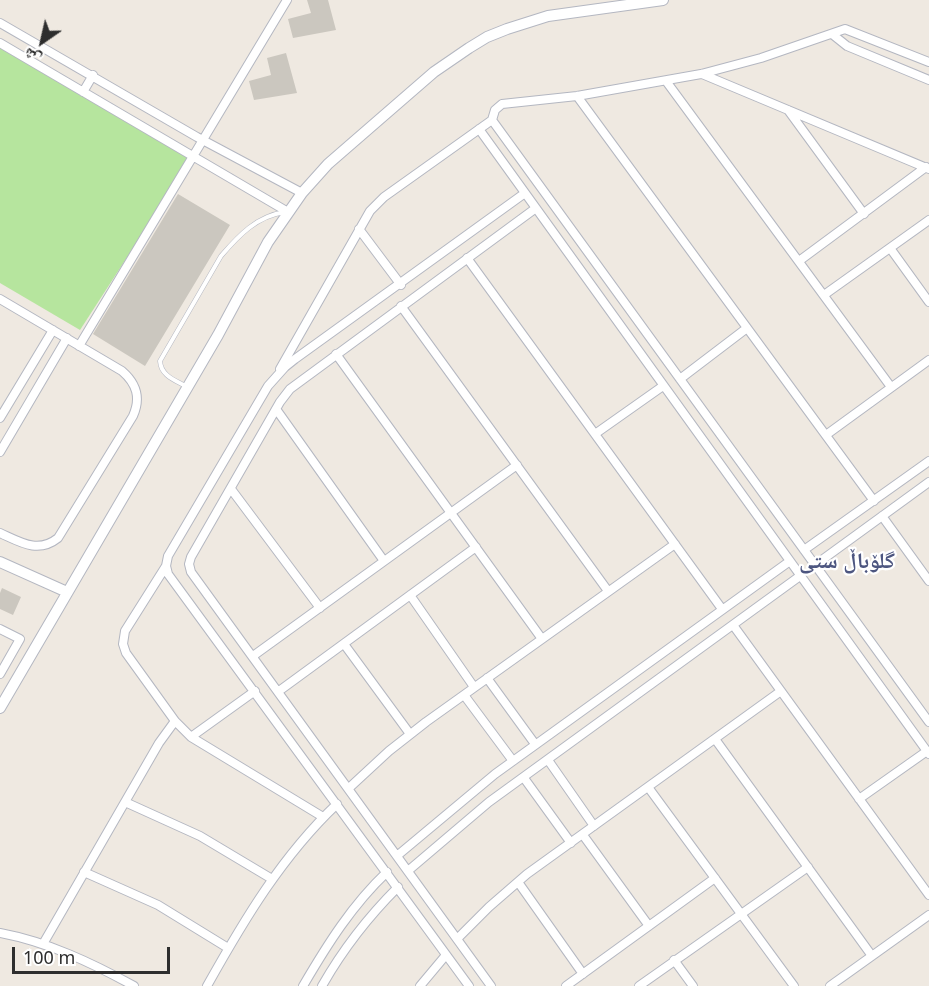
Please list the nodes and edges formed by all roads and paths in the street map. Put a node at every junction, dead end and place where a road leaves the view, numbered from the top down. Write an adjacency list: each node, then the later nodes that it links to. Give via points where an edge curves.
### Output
1 (287, 0): 16 (street)
2 (663, 0): 19 (street, via 548,16 478,42 434,72 357,137)
3 (0, 23): 8 (street)
4 (832, 34): 6 (street, via 845,29 852,31); 7 (street); 9 (street, via 847,46)
5 (0, 43): 11 (street)
6 (929, 62)
7 (701, 74): 10 (street); 13 (street)
8 (93, 75): 11 (street); 16 (street)
9 (929, 80)
10 (666, 81): 12 (street); 28 (street)
11 (83, 92): 17 (street)
12 (577, 96): 14 (street, via 507,102 495,110); 34 (street)
13 (788, 110): 18 (street); 23 (street)
14 (492, 120): 15 (street); 41 (street)
15 (479, 129): 20 (street); 25 (street, via 384,197)
16 (202, 140): 17 (street); 19 (street)
17 (192, 158): 22 (street); 37 (street)
18 (928, 168): 23 (street)
19 (302, 193): 22 (street)
20 (525, 193): 21 (street); 29 (street)
21 (536, 208): 27 (street); 42 (street)
22 (288, 212): 43 (street); 43 (lane, via 259,221 231,244 160,361 166,376)
23 (864, 214): 28 (street)
24 (929, 220): 26 (street)
25 (359, 229): 29 (street); 40 (street)
26 (890, 248): 30 (street); 32 (street)
27 (467, 258): 33 (street); 47 (street)
28 (799, 261): 30 (street)
29 (401, 285): 40 (street)
30 (824, 295): 44 (street)
31 (0, 299): 35 (street)
32 (929, 302)
33 (401, 306): 38 (street); 51 (street)
34 (747, 328): 41 (street); 48 (street)
35 (53, 330): 36 (street); 46 (street)
36 (67, 338): 37 (street); 49 (street)
37 (79, 346): 57 (street, via 129,376 137,391 136,408 58,538 38,547)
38 (336, 354): 45 (street, via 296,383); 55 (street)
39 (929, 360): 44 (street)
40 (276, 376): 65 (street, via 168,556)
41 (680, 379): 60 (street)
42 (663, 386): 47 (street); 62 (street)
43 (188, 387): 69 (street)
44 (891, 387): 48 (street)
45 (276, 409): 53 (street); 61 (street)
46 (0, 418)
47 (595, 434): 58 (street)
48 (826, 435): 54 (street)
49 (0, 452)
50 (929, 461): 54 (street)
51 (517, 465): 55 (street); 68 (street)
52 (929, 482): 56 (street)
53 (231, 489): 71 (street); 77 (street, via 191,557 190,568)
54 (874, 501): 60 (street)
55 (451, 513): 59 (street); 61 (street)
56 (882, 516): 64 (street); 67 (street)
57 (0, 533)
58 (675, 544): 68 (street); 72 (street)
59 (476, 547): 70 (street); 75 (street)
60 (804, 550): 64 (street)
61 (384, 561): 71 (street)
62 (790, 561): 66 (street); 72 (street)
63 (0, 562): 69 (street)
64 (815, 565): 87 (street)
65 (166, 566): 81 (street, via 168,574); 86 (street, via 125,631 123,644)
66 (800, 576): 73 (street); 92 (street)
67 (929, 580)
68 (608, 591): 75 (street)
69 (67, 592): 85 (street)
70 (410, 596): 76 (street); 80 (street)
71 (320, 608): 77 (street)
72 (722, 609): 91 (street)
73 (733, 625): 82 (street); 93 (street)
74 (0, 629): 78 (street, via 20,639)
75 (542, 639): 79 (street)
76 (344, 644): 83 (street); 88 (street)
77 (253, 656): 83 (street)
78 (0, 674)
79 (487, 678): 80 (street); 91 (street)
80 (474, 687): 84 (street)
81 (255, 691): 89 (street); 100 (street)
82 (781, 691): 90 (street); 98 (street)
83 (279, 692): 97 (street)
84 (464, 695): 88 (street); 94 (street)
85 (0, 708)
86 (176, 721): 89 (street); 99 (street)
87 (929, 722)
88 (410, 734): 97 (street)
89 (191, 737): 101 (street)
90 (715, 739): 96 (street); 106 (street)
91 (535, 744): 94 (street)
92 (928, 752): 98 (street)
93 (548, 760): 95 (street); 102 (street)
94 (513, 761): 105 (street)
95 (524, 778): 104 (street); 107 (street, via 472,815)
96 (648, 787): 102 (street); 110 (street)
97 (349, 788): 105 (street)
98 (859, 799): 114 (street)
99 (125, 802): 108 (street); 111 (street, via 200,836)
100 (337, 804): 101 (street); 109 (street)
101 (323, 817): 111 (street)
102 (594, 826): 103 (street)
103 (583, 835): 104 (street); 117 (street)
104 (571, 843): 112 (street)
105 (398, 855): 107 (street)
106 (808, 867): 115 (street); 123 (street)
107 (409, 870): 119 (street)
108 (84, 872): 120 (street); 121 (street, via 158,905)
109 (387, 872): 113 (street); 128 (street, via 348,915)
110 (715, 878): 115 (street); 117 (street)
111 (272, 879): 121 (street)
112 (518, 882): 119 (street); 125 (street)
113 (398, 887): 122 (street); 129 (street, via 364,923)
114 (929, 895)
115 (741, 913): 124 (street); 136 (street)
116 (929, 915): 123 (street)
117 (649, 926): 125 (street)
118 (0, 933): 120 (street)
119 (458, 938): 132 (street)
120 (43, 944): 126 (street)
121 (228, 948): 127 (street)
122 (447, 955): 130 (street); 131 (street)
123 (872, 956): 137 (street)
124 (674, 960): 134 (street); 135 (street)
125 (583, 974): 133 (street)
126 (134, 986)
127 (207, 986)
128 (303, 986)
129 (322, 986)
130 (420, 986)
131 (469, 986)
132 (491, 986)
133 (566, 986)
134 (639, 986)
135 (693, 986)
136 (794, 986)
137 (831, 986)

